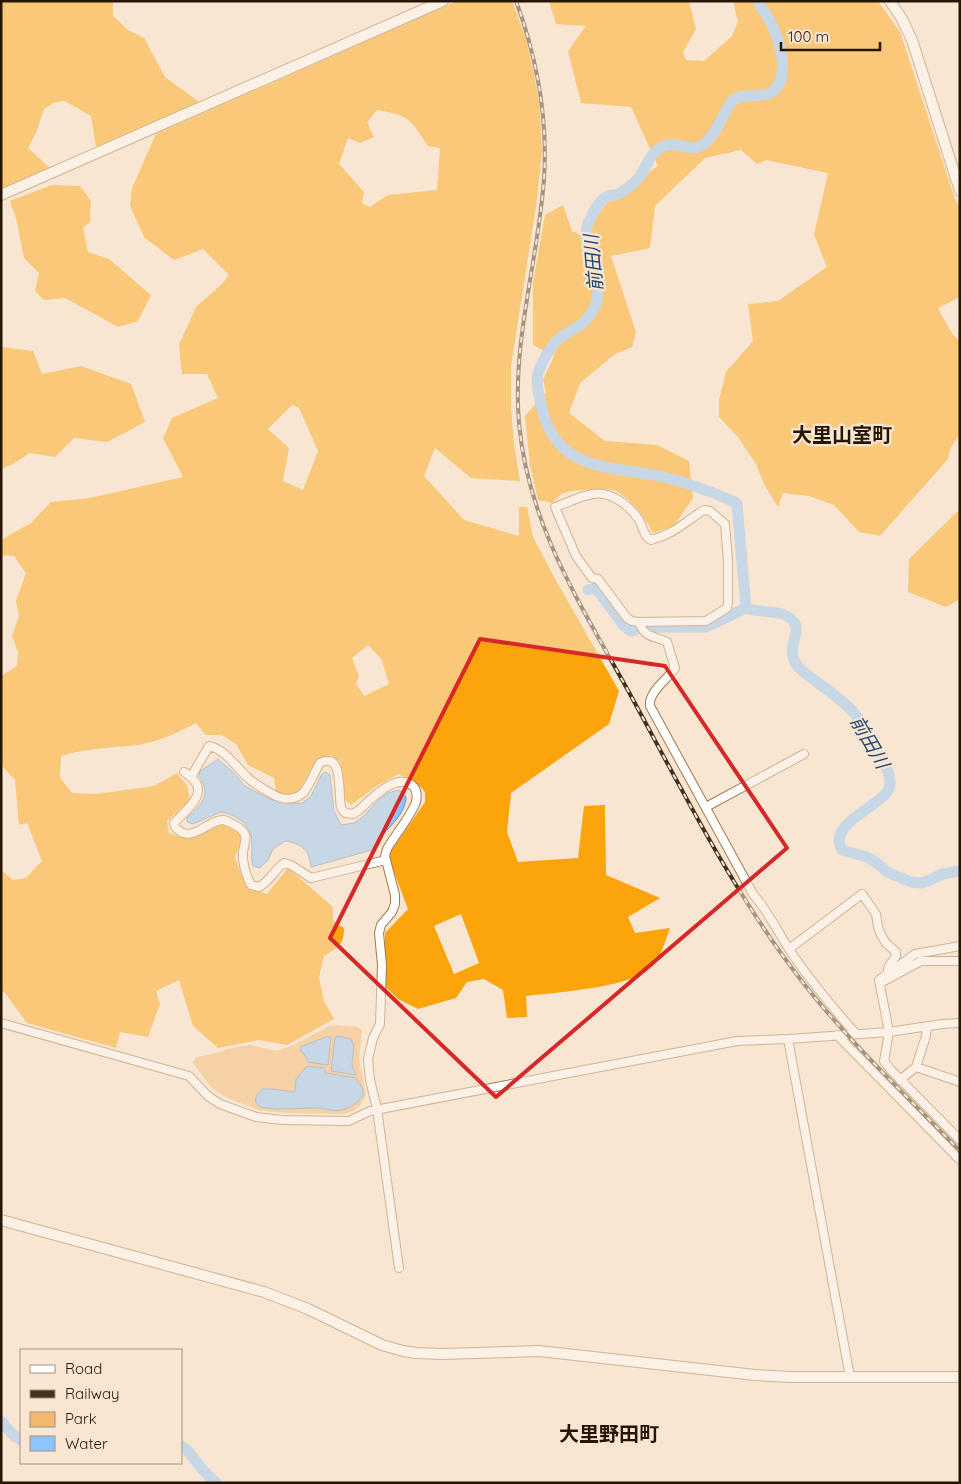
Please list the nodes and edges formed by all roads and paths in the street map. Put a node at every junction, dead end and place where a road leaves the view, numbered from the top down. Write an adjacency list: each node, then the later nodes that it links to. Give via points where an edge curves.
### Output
1 (443, 1): 4 (street)
2 (890, 1): 3 (street, via 912,40)
3 (960, 191)
4 (1, 195)
5 (641, 626): 5 (street, via 706,621 727,608 725,524 704,510 676,530 651,540 628,507 609,495 592,494 555,507 584,568 592,578 598,579 627,618); 7 (street, via 645,634 667,642 675,668 652,694 650,706)
6 (804, 754): 7 (street)
7 (706, 807): 10 (street, via 753,894)
8 (386, 860): 8 (street, via 387,849 415,804 413,786 399,782 390,784 353,814 345,813 341,808 338,775 331,761 320,763 303,793 290,799 281,798 250,779 215,747 209,746 188,774 196,783 197,798 174,827 184,833 194,832 225,820 243,830 246,836 242,858 252,884 260,887 267,883 284,863 311,878); 24 (street, via 395,904 379,933 382,965 380,1024 368,1058)
9 (960, 946): 12 (street, via 915,954)
10 (789, 949): 12 (street, via 862,894 876,914 886,943 896,952); 18 (street)
11 (960, 961): 13 (street, via 922,961)
12 (887, 974): 13 (street, via 879,980)
13 (880, 983): 17 (street)
14 (1, 1023): 24 (street, via 189,1076 220,1104 256,1117 349,1121)
15 (960, 1023): 16 (street)
16 (926, 1027): 17 (street); 21 (street)
17 (889, 1032): 18 (street); 22 (street, via 884,1061)
18 (856, 1034): 19 (street)
19 (837, 1035): 20 (street); 26 (street)
20 (788, 1040): 24 (street, via 736,1041); 29 (street)
21 (916, 1067): 22 (street); 23 (street)
22 (900, 1080): 25 (street)
23 (960, 1082)
24 (377, 1110): 28 (street)
25 (960, 1140)
26 (960, 1160)
27 (1, 1220): 29 (street, via 264,1292 308,1309 382,1345 403,1351 441,1354 539,1351 755,1375)
28 (399, 1268)
29 (850, 1377): 30 (street)
30 (960, 1377)

